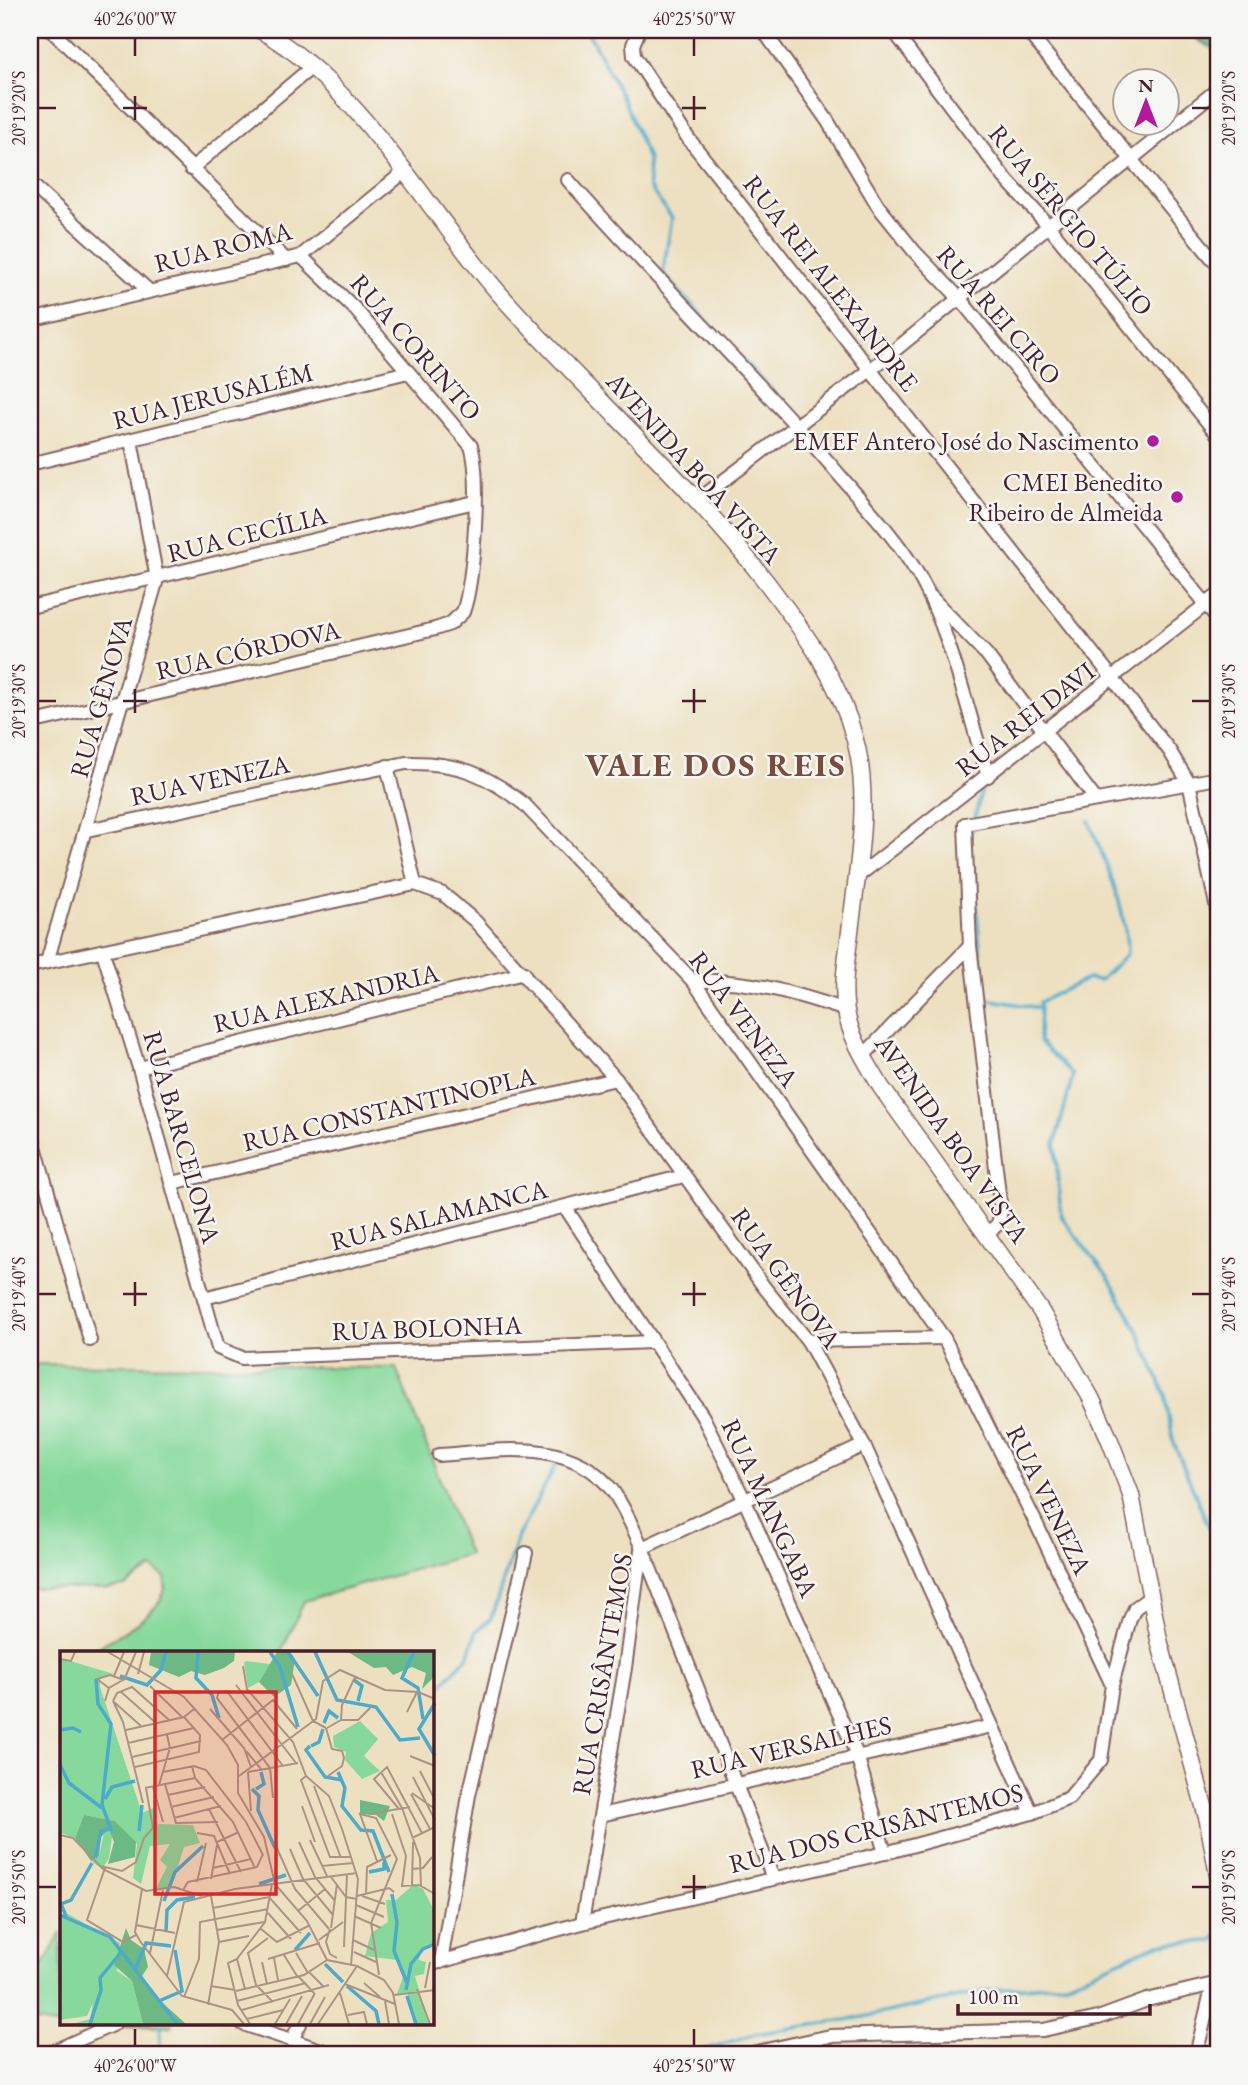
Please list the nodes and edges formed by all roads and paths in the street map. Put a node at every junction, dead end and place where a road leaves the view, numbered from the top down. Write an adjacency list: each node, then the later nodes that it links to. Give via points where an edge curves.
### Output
1 (51, 30): 10 (street)
2 (260, 30): 7 (street, AVENIDA BOA VISTA)
3 (639, 30): 21 (street, RUA REI ALEXANDRE, via 633,46 639,66 688,138)
4 (763, 30): 19 (street, RUA REI CIRO, via 827,120 878,206)
5 (893, 30): 14 (street, RUA SÉRGIO TÚLIO, via 1004,177)
6 (1026, 30): 9 (street)
7 (313, 66): 10 (street); 11 (street, AVENIDA BOA VISTA)
8 (1218, 89): 9 (street)
9 (1132, 159): 14 (street); 17 (street)
10 (191, 169): 16 (street)
11 (404, 172): 15 (street, RUA ROMA); 27 (street, AVENIDA BOA VISTA, via 544,344)
12 (568, 180): 23 (street)
13 (30, 183): 18 (street)
14 (1047, 224): 19 (street); 24 (street, RUA SÉRGIO TÚLIO)
15 (301, 256): 16 (street, RUA ROMA); 22 (street, RUA CORINTO, via 355,309)
16 (286, 260): 18 (street, RUA ROMA)
17 (1218, 265)
18 (148, 289): 20 (street, RUA ROMA)
19 (960, 299): 21 (street); 32 (street, RUA REI CIRO)
20 (30, 320)
21 (870, 371): 23 (street); 36 (street, RUA REI ALEXANDRE)
22 (408, 372): 25 (street, RUA JERUSALÉM); 28 (street, RUA CORINTO, via 471,446)
23 (796, 425): 27 (street); 30 (street, via 884,527)
24 (1218, 435)
25 (131, 440): 26 (street, RUA JERUSALÉM); 29 (street, RUA GÊNOVA)
26 (30, 464)
27 (698, 500): 48 (street, AVENIDA BOA VISTA, via 775,593 837,684 860,757)
28 (475, 502): 29 (street, RUA CECÍLIA); 35 (street, RUA CORINTO, via 466,605 458,618)
29 (158, 579): 33 (street, RUA CECÍLIA); 37 (street, RUA GÊNOVA)
30 (928, 593): 39 (street, via 987,654); 41 (street)
31 (1218, 595): 32 (street, RUA REI DAVI)
32 (1207, 604): 34 (street, RUA REI CIRO); 36 (street, RUA REI DAVI)
33 (30, 607)
34 (1218, 619)
35 (435, 629): 37 (street, RUA CÓRDOVA)
36 (1112, 678): 39 (street, RUA REI DAVI); 43 (street, RUA REI ALEXANDRE, via 1145,717)
37 (123, 702): 38 (street, RUA CÓRDOVA); 47 (street, RUA GÊNOVA)
38 (30, 723)
39 (1044, 733): 41 (street, RUA REI DAVI); 44 (street)
40 (387, 766): 47 (street, RUA VENEZA); 49 (street); 56 (street, RUA VENEZA, via 444,764 496,782 601,881)
41 (988, 776): 45 (street, RUA REI DAVI)
42 (1218, 778): 43 (street)
43 (1189, 783): 44 (street); 50 (street, RUA REI ALEXANDRE)
44 (1096, 800): 46 (street)
45 (952, 805): 46 (street); 48 (street, RUA REI DAVI)
46 (965, 824): 51 (street)
47 (87, 830): 53 (street, RUA GÊNOVA)
48 (858, 876): 57 (street, AVENIDA BOA VISTA, via 844,979)
49 (415, 884): 52 (street); 55 (street, RUA GÊNOVA, via 456,903)
50 (1218, 913)
51 (970, 946): 58 (street); 65 (street, via 1001,1211 998,1224)
52 (103, 952): 53 (street); 59 (street, RUA BARCELONA)
53 (47, 962): 54 (street)
54 (30, 966)
55 (524, 973): 59 (street, RUA ALEXANDRIA); 60 (street, RUA GÊNOVA)
56 (693, 981): 57 (street, via 760,984); 68 (street, RUA VENEZA)
57 (846, 1010): 58 (street, AVENIDA BOA VISTA)
58 (862, 1057): 65 (street, AVENIDA BOA VISTA)
59 (139, 1068): 63 (street, RUA BARCELONA)
60 (616, 1079): 62 (street, RUA GÊNOVA); 63 (street, RUA CONSTANTINOPLA)
61 (30, 1129): 69 (street)
62 (684, 1176): 64 (street, RUA SALAMANCA); 70 (street, RUA GÊNOVA)
63 (172, 1183): 66 (street, RUA BARCELONA)
64 (565, 1207): 66 (street, RUA SALAMANCA); 71 (street, RUA MANGABA)
65 (988, 1234): 77 (street, AVENIDA BOA VISTA, via 1040,1310 1091,1398 1131,1495)
66 (204, 1298): 67 (street, RUA BARCELONA)
67 (213, 1336): 71 (street, RUA BOLONHA, via 218,1348 242,1358)
68 (944, 1338): 70 (street); 78 (street, RUA VENEZA)
69 (90, 1340)
70 (808, 1341): 72 (street, RUA GÊNOVA)
71 (652, 1342): 74 (street, RUA MANGABA, via 703,1417)
72 (864, 1445): 74 (street, RUA CRISÂNTEMOS); 79 (street, RUA GÊNOVA)
73 (439, 1455): 75 (street, via 516,1449 562,1456 597,1475 610,1488)
74 (744, 1499): 75 (street, RUA CRISÂNTEMOS); 80 (street, RUA MANGABA)
75 (642, 1548): 81 (street); 83 (street, RUA CRISÂNTEMOS)
76 (526, 1553): 88 (street, via 469,1795)
77 (1152, 1596): 78 (street, RUA DOS CRISÂNTEMOS, via 1135,1608); 85 (street, AVENIDA BOA VISTA)
78 (1112, 1685): 82 (street, RUA DOS CRISÂNTEMOS, via 1105,1745 1093,1773 1069,1798)
79 (992, 1726): 80 (street, RUA VERSALHES); 82 (street, RUA GÊNOVA)
80 (857, 1755): 81 (street, RUA VERSALHES); 84 (street, RUA MANGABA)
81 (735, 1783): 83 (street, RUA VERSALHES); 86 (street)
82 (1032, 1813): 84 (street, RUA DOS CRISÂNTEMOS)
83 (601, 1815): 87 (street, RUA CRISÂNTEMOS)
84 (885, 1853): 86 (street, RUA DOS CRISÂNTEMOS)
85 (1218, 1875)
86 (773, 1878): 87 (street, RUA DOS CRISÂNTEMOS)
87 (582, 1923): 88 (street, RUA DOS CRISÂNTEMOS)
88 (437, 1963)
89 (1216, 1984): 98 (street, via 1043,2029 830,2036); 99 (street)
90 (112, 2025): 93 (street)
91 (246, 2025): 94 (street)
92 (300, 2025): 94 (street)
93 (83, 2040): 95 (street); 96 (street)
94 (292, 2040): 97 (street)
95 (45, 2055)
96 (80, 2055)
97 (336, 2055)
98 (744, 2055)
99 (1196, 2055)

